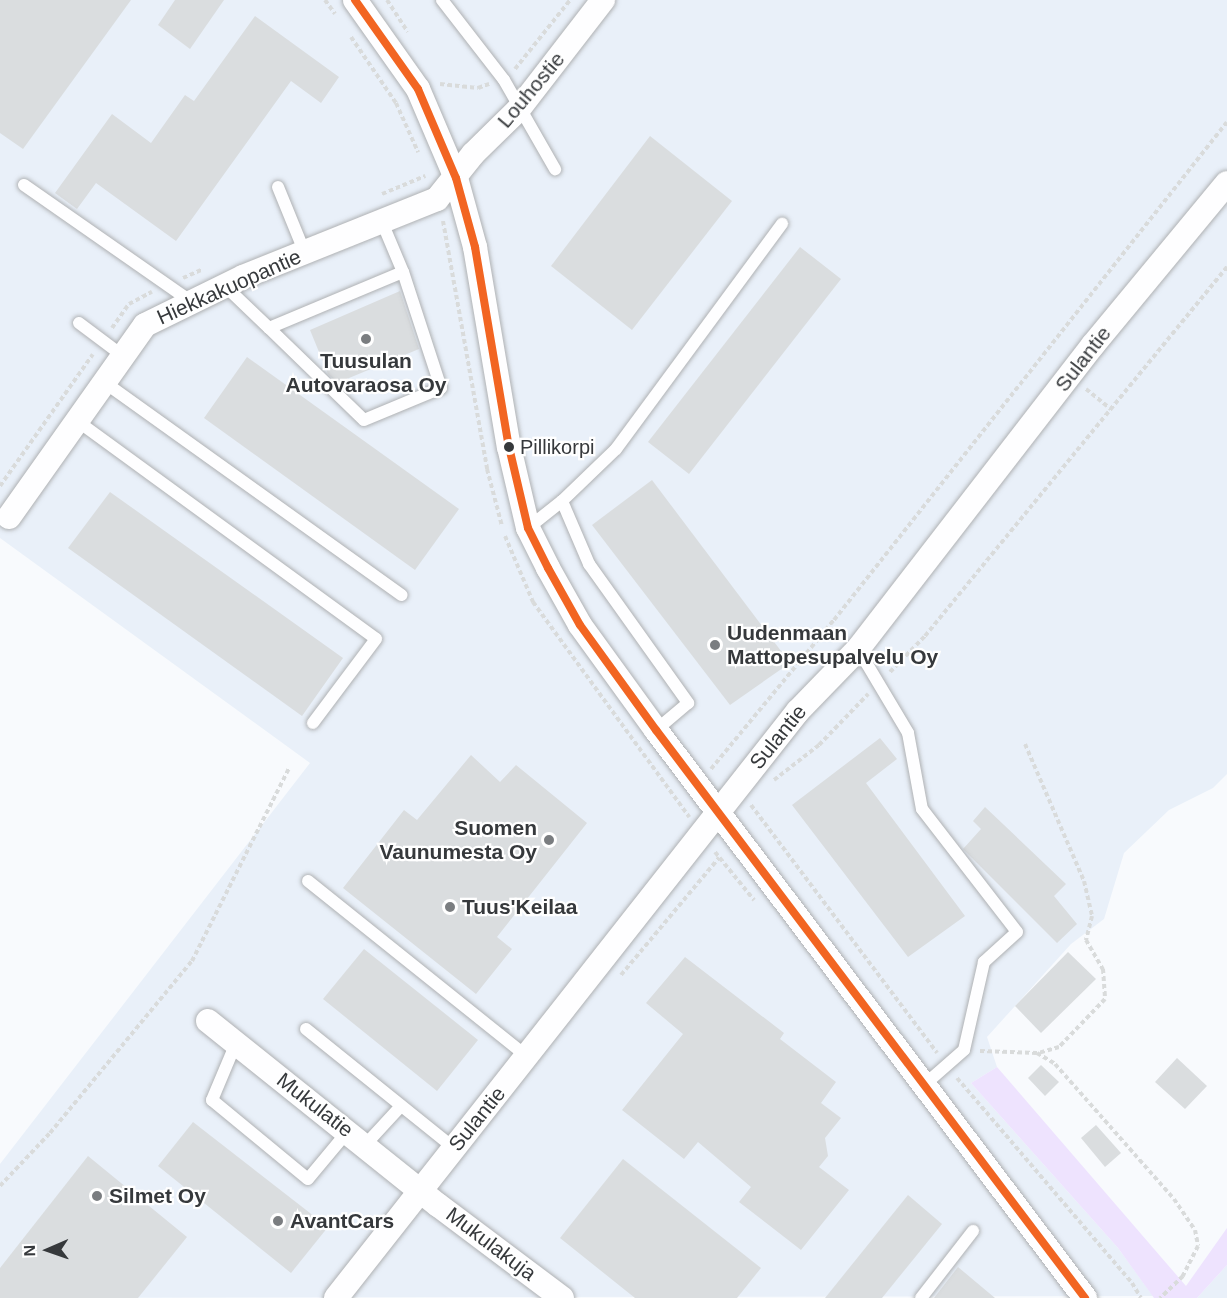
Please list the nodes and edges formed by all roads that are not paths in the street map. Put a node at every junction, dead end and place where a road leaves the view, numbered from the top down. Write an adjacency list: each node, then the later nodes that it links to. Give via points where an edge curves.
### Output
1 (355, 0): 6 (street, via 418,89)
2 (442, 0): 4 (lane, via 504,80)
3 (603, 0): 4 (street, Louhostie)
4 (518, 110): 5 (lane); 6 (street, Louhostie, via 473,154)
5 (555, 169)
6 (456, 178): 10 (street, Hiekkakuopantie, via 437,199); 23 (street, via 476,247 509,447)
7 (1227, 183): 25 (street, Sulantie, via 1093,345)
8 (24, 185): 15 (lane)
9 (278, 187): 12 (lane)
10 (382, 222): 12 (street, Hiekkakuopantie); 13 (lane)
11 (782, 224): 21 (lane, via 616,449)
12 (305, 253): 14 (street, Hiekkakuopantie)
13 (403, 272): 17 (lane); 17 (lane, via 441,388 364,420)
14 (224, 285): 15 (street, Hiekkakuopantie); 17 (lane)
15 (189, 300): 18 (street, Hiekkakuopantie, via 145,325)
16 (79, 323): 18 (lane)
17 (270, 328)
18 (123, 356): 19 (street, Hiekkakuopantie)
19 (104, 382): 20 (street, Hiekkakuopantie); 24 (lane)
20 (76, 420): 22 (street, Hiekkakuopantie); 26 (lane, via 376,639)
21 (562, 501): 23 (lane); 27 (lane, via 589,564 688,703)
22 (9, 517)
23 (528, 528): 27 (street, via 580,625)
24 (402, 595)
25 (858, 649): 28 (street, Sulantie, via 798,711); 34 (lane, via 908,733 921,809 1017,932 984,962 964,1050)
26 (313, 723)
27 (656, 730): 28 (street)
28 (718, 812): 33 (street, Sulantie); 34 (street)
29 (308, 881): 33 (lane)
30 (208, 1021): 32 (street, Mukulatie)
31 (306, 1029): 35 (lane)
32 (236, 1044): 36 (street, Mukulatie); 36 (lane, via 212,1100 308,1179)
33 (528, 1057): 37 (street, Sulantie)
34 (922, 1086): 43 (street)
35 (400, 1107): 36 (lane); 37 (lane)
36 (357, 1138): 38 (street, Mukulatie)
37 (454, 1148): 38 (street, Sulantie)
38 (421, 1188): 40 (street, Sulantie); 41 (street, Mukulakuja)
39 (973, 1231): 42 (lane)
40 (336, 1298)
41 (562, 1298)
42 (921, 1298)
43 (1085, 1298)

